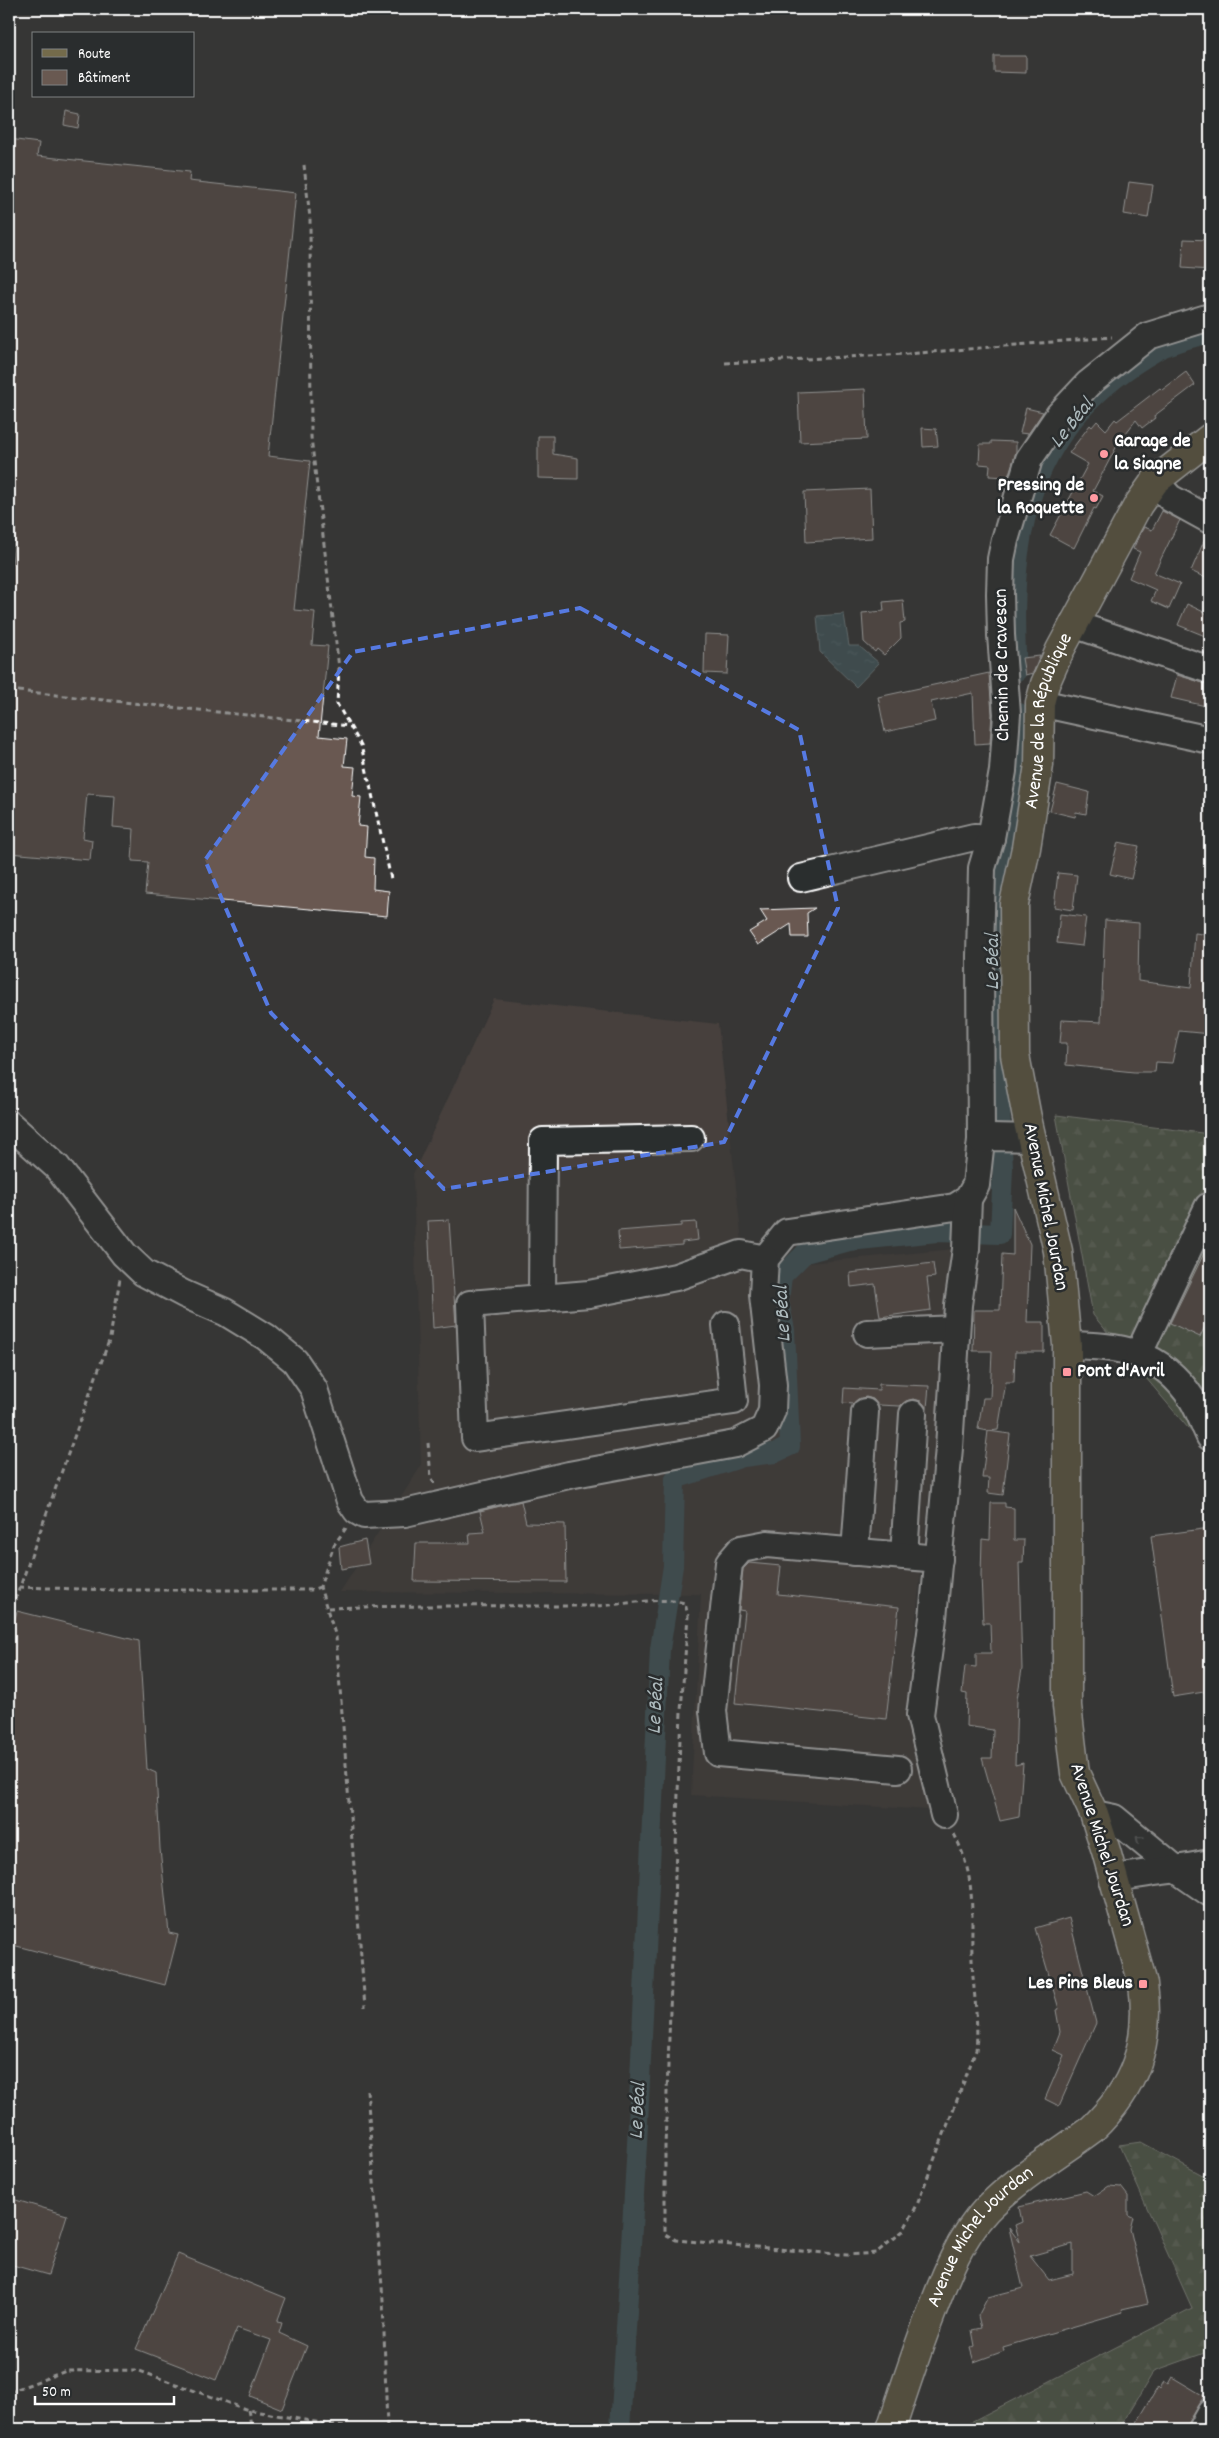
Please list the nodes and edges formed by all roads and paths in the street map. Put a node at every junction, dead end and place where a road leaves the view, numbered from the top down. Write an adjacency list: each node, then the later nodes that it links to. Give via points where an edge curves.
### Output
1 (304, 165): 12 (path, via 310,218 311,437 340,668 337,704)
2 (1210, 317): 3 (street, Chemin de Cravesan)
3 (1148, 336): 4 (path, via 908,354); 14 (street, Chemin de Cravesan, via 1088,384 1059,415 1029,459 1001,559 1001,635 1007,714 1003,771)
4 (725, 362)
5 (1210, 438): 6 (main road, Avenue de la République)
6 (1155, 481): 7 (street, via 1170,498); 8 (main road, Avenue de la République, via 1138,505)
7 (1210, 520)
8 (1073, 624): 9 (street); 11 (main road, Avenue de la République, via 1045,684)
9 (1210, 670)
10 (9, 690): 12 (path)
11 (1040, 703): 13 (street); 17 (main road, Avenue de la République, via 1038,765 1014,904)
12 (350, 726): 16 (path, via 361,745)
13 (1210, 740)
14 (991, 838): 15 (street, via 974,837); 20 (street, Chemin de Cravesan, via 982,868 980,956)
15 (801, 878)
16 (391, 879)
17 (1016, 1055): 20 (main road, Avenue Michel Jourdan)
18 (9, 1124): 23 (street, via 57,1167)
19 (691, 1138): 25 (street, via 542,1142)
20 (1004, 1138): 22 (street, Chemin de Cravesan, via 976,1185); 29 (main road, Avenue Michel Jourdan, via 1058,1251)
21 (1210, 1207): 30 (street)
22 (967, 1211): 24 (street, via 955,1207 787,1232); 27 (street, via 966,1249)
23 (124, 1254): 36 (street, via 144,1273 225,1312 266,1337 295,1361 314,1389 345,1489); 40 (path, via 110,1338)
24 (765, 1259): 25 (street, via 741,1254 676,1277 589,1294); 35 (street, via 762,1295 773,1385 772,1412 764,1429 736,1444)
25 (542, 1298): 26 (street, via 470,1304 475,1438 734,1401)
26 (726, 1325)
27 (956, 1329): 28 (street); 39 (street)
28 (867, 1333)
29 (1067, 1345): 30 (street, via 1118,1347); 45 (main road, Avenue Michel Jourdan, via 1067,1706 1075,1773)
30 (1139, 1353): 33 (street, via 1166,1370 1192,1398)
31 (865, 1412): 37 (street)
32 (913, 1414): 38 (street)
33 (1210, 1437)
34 (428, 1443): 35 (path, via 431,1477)
35 (446, 1502): 36 (street, via 405,1513 371,1516)
36 (357, 1510): 41 (path, via 334,1546)
37 (855, 1552): 38 (street); 44 (street, via 767,1544 742,1549 729,1563 713,1711 718,1753)
38 (904, 1556): 39 (street)
39 (939, 1559): 46 (street, via 920,1715)
40 (19, 1587): 41 (path, via 110,1590 311,1590); 43 (path)
41 (320, 1587): 42 (path)
42 (328, 1608): 46 (path, via 686,1603 665,2147 665,2234 676,2240 846,2255 876,2253 903,2231 917,2205 976,2050 978,2028 972,1959 972,1897 965,1854); 51 (path, via 336,1637)
43 (9, 1617)
44 (898, 1769)
45 (1094, 1814): 48 (street, one-way to 45, via 1114,1818); 49 (main road, Avenue Michel Jourdan)
46 (944, 1815)
47 (1210, 1863): 48 (street)
48 (1177, 1870): 49 (street, via 1148,1871); 50 (street)
49 (1113, 1879): 59 (main road, Avenue Michel Jourdan, via 1143,1984 1146,2007 1143,2046 1136,2066 1127,2085 1092,2129 997,2200 972,2228 952,2260 911,2366)
50 (1210, 1893)
51 (365, 2006)
52 (367, 2090): 58 (path, via 384,2300)
53 (9, 2392): 54 (path, via 66,2371 137,2370)
54 (248, 2410): 56 (path); 57 (path)
55 (1210, 2413): 60 (street)
56 (252, 2429)
57 (355, 2429)
58 (387, 2429)
59 (892, 2429)
60 (1201, 2429)

